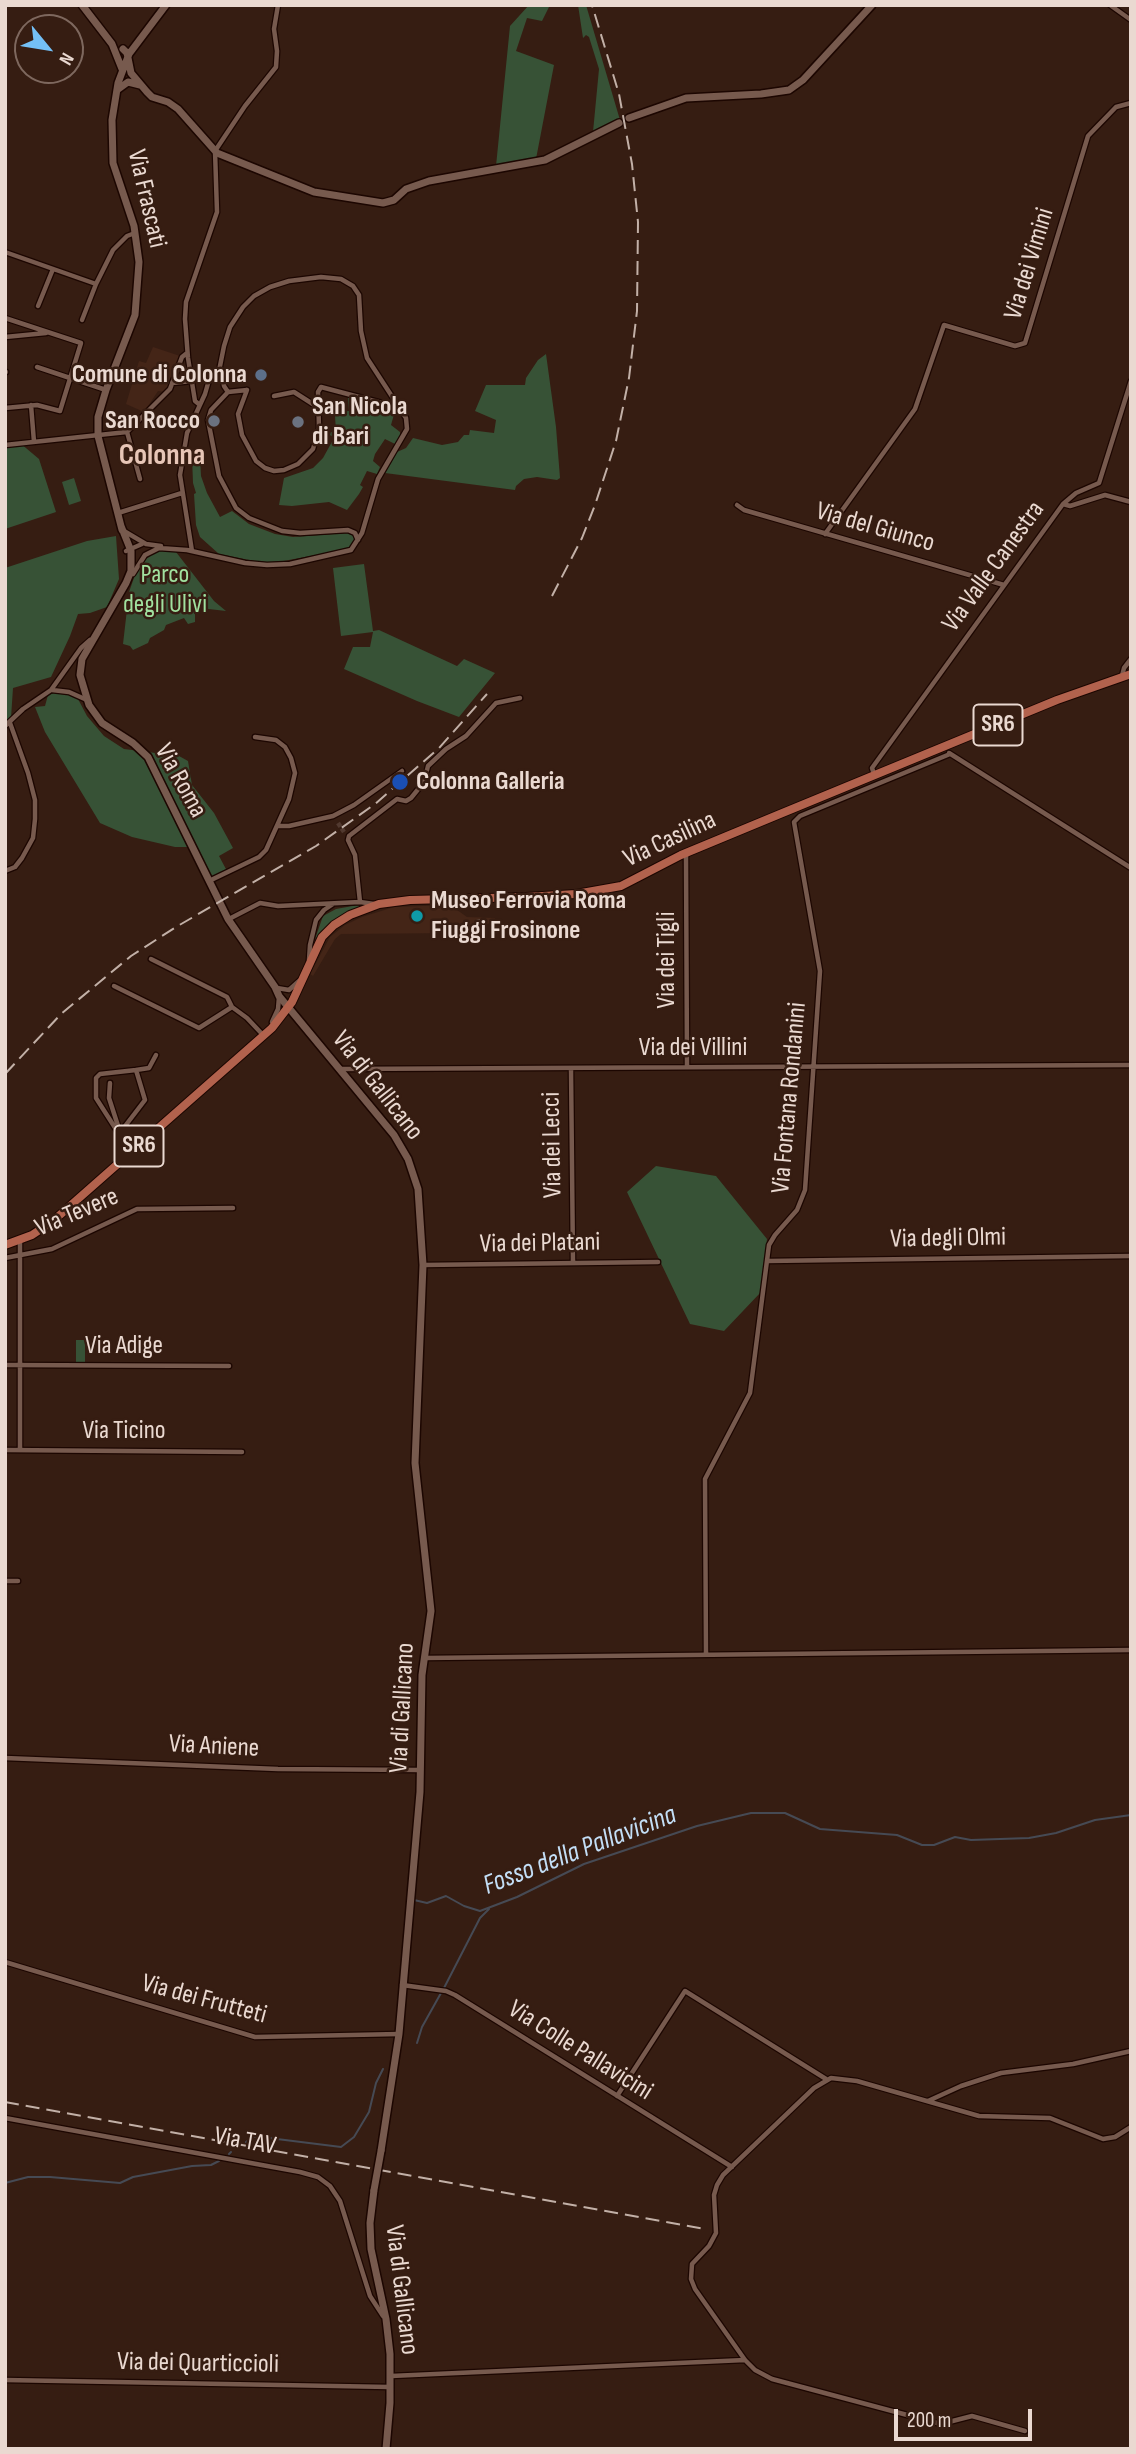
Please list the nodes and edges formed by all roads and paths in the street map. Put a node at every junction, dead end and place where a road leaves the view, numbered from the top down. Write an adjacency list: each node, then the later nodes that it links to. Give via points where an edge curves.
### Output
1 (82, 5): 8 (street)
2 (166, 5): 7 (street)
3 (278, 5): 16 (street, via 276,67)
4 (872, 5): 14 (street, via 789,90 686,97)
5 (1110, 5): 6 (street)
6 (1131, 20)
7 (137, 41): 8 (street); 9 (street, Via Frascati)
8 (121, 53): 9 (street); 10 (street)
9 (128, 57): 10 (street, Via Frascati); 11 (street, via 130,71)
10 (122, 71): 12 (street, Via Frascati)
11 (142, 86): 12 (street, via 125,83); 16 (street, via 152,97 178,109)
12 (115, 97): 17 (street, Via Frascati, via 112,160)
13 (1131, 103): 52 (street, Via dei Vimini, via 1116,107 1088,136 1025,343 1015,346 944,325 915,409)
14 (629, 118)
15 (618, 123): 16 (street, via 545,160 429,181 383,203 314,192)
16 (215, 151): 26 (street, via 217,212 186,302)
17 (136, 233): 20 (street, via 114,249); 33 (street, Via Frascati, via 139,279 135,314)
18 (5, 252): 19 (street)
19 (54, 269): 20 (street); 21 (street)
20 (96, 284): 23 (street)
21 (38, 306)
22 (5, 318): 24 (street)
23 (82, 320)
24 (50, 332): 25 (street); 29 (street, via 81,343)
25 (5, 337)
26 (187, 353): 30 (street); 32 (street)
27 (37, 367): 29 (street)
28 (218, 371): 34 (street); 37 (street, via 210,374); 38 (street, via 229,329 254,296 289,281 339,279 351,284 359,295 366,355)
29 (71, 378): 33 (street); 36 (street, via 60,411)
30 (192, 381): 32 (street); 37 (street, via 195,402)
31 (1131, 381): 48 (street, Via Valle Canestra, via 1100,481)
32 (172, 383): 41 (street)
33 (106, 390): 42 (street, Via Frascati)
34 (228, 392): 40 (street, via 247,390 238,423 252,455 267,469 279,471 298,464 312,451); 53 (street, via 208,420 217,471 238,511 285,532 348,530)
35 (274, 396): 40 (street, via 294,392)
36 (31, 405): 39 (street); 43 (street)
37 (200, 405): 46 (street, via 186,436 180,467)
38 (397, 407): 40 (street, via 322,386); 53 (street, via 407,420 407,429 378,479)
39 (5, 408)
40 (319, 408)
41 (127, 432): 42 (street); 45 (street)
42 (98, 436): 43 (street); 50 (street, Via Frascati)
43 (34, 442): 44 (street)
44 (5, 445)
45 (140, 479)
46 (182, 493): 50 (street); 57 (street)
47 (1131, 502): 48 (street, via 1105,495)
48 (1063, 504): 60 (street, Via Valle Canestra)
49 (737, 505): 52 (street, Via del Giunco)
50 (118, 513): 51 (street, Via Frascati)
51 (122, 528): 54 (street); 56 (street, Via Frascati)
52 (825, 534): 60 (street, Via del Giunco)
53 (358, 541): 57 (street, via 346,552 278,565)
54 (146, 544): 55 (street); 56 (street)
55 (167, 547): 57 (street); 58 (street)
56 (129, 550): 58 (street); 59 (street, Via Roma, via 131,571); 61 (street)
57 (192, 551)
58 (143, 558): 59 (street)
59 (126, 583): 61 (street, Via Roma)
60 (1004, 585): 73 (street, Via Valle Canestra, via 872,768)
61 (117, 598): 62 (street, Via Roma)
62 (94, 637): 65 (street); 67 (street, Via Roma, via 80,667)
63 (1131, 659): 64 (street, via 1124,668)
64 (1126, 676): 70 (main road, Via Casilina / SR6)
65 (51, 690): 67 (street); 68 (street)
66 (520, 698): 78 (street, via 496,703 428,766 424,782 411,798 397,799)
67 (88, 701): 82 (street, Via Roma, via 102,723 148,757)
68 (8, 724): 81 (street, via 20,747 35,800 35,819 26,852 18,865)
69 (255, 737): 76 (street, via 282,744 295,768)
70 (946, 746): 71 (street); 73 (main road, Via Casilina / SR6)
71 (950, 754): 80 (street); 99 (street, Via Fontana Rondanini, via 795,820 820,971)
72 (402, 771): 74 (street)
73 (874, 775): 79 (main road, Via Casilina / SR6)
74 (333, 816): 75 (street); 76 (street)
75 (338, 823)
76 (278, 826): 82 (street, via 259,857)
77 (344, 832): 78 (street)
78 (348, 838): 83 (street, via 355,855)
79 (686, 853): 85 (main road, Via Casilina / SR6, via 627,883 601,890); 98 (street, Via dei Tigli)
80 (1131, 868)
81 (5, 871)
82 (208, 882): 86 (street, Via Roma)
83 (360, 902): 84 (street); 85 (street)
84 (334, 904): 86 (street, via 260,903); 88 (street, via 316,920)
85 (379, 904): 88 (main road, Via Casilina / SR6, via 334,925)
86 (228, 919): 91 (street, Via Roma)
87 (151, 959): 93 (street, via 225,996)
88 (309, 961): 89 (main road, Via Casilina / SR6)
89 (305, 971): 91 (street, via 290,989); 94 (main road, Via Casilina / SR6)
90 (114, 986): 93 (street, via 200,1028)
91 (275, 987): 92 (street, Via Roma); 94 (street, Via Roma)
92 (279, 996): 94 (street, Via Roma); 95 (street, via 276,1015)
93 (232, 1007): 95 (street)
94 (289, 1008): 95 (main road, Via Casilina / SR6); 101 (street, Via di Gallicano)
95 (264, 1035): 105 (main road, Via Casilina / SR6)
96 (156, 1055): 102 (street, via 149,1068)
97 (1131, 1065): 99 (street, Via dei Villini)
98 (687, 1067): 99 (street, Via dei Villini); 100 (street, Via dei Villini)
99 (814, 1067): 112 (street, Via Fontana Rondanini, via 805,1192 797,1210 772,1240)
100 (571, 1068): 101 (street, Via dei Villini); 114 (street, Via dei Lecci)
101 (339, 1069): 115 (street, Via di Gallicano, via 408,1159 418,1189)
102 (136, 1070): 104 (street, via 145,1100); 104 (street, via 96,1078 96,1100)
103 (110, 1083): 104 (street, via 109,1098)
104 (120, 1133): 105 (street)
105 (132, 1152): 107 (main road, Via Casilina / SR6, via 53,1221)
106 (233, 1208): 109 (street, Via Tevere, via 137,1209 52,1249)
107 (20, 1241): 108 (main road, Via Casilina / SR6); 109 (street)
108 (5, 1245)
109 (20, 1254): 111 (street, Via Tevere); 116 (street)
110 (1131, 1256): 112 (street, Via degli Olmi)
111 (5, 1258)
112 (766, 1261): 125 (street, Via Fontana Rondanini, via 750,1393 704,1482)
113 (658, 1262): 114 (street, Via dei Platani)
114 (573, 1263): 115 (street, Via dei Platani)
115 (423, 1265): 126 (street, Via di Gallicano, via 415,1463 431,1599)
116 (19, 1364): 117 (street, Via Adige); 118 (street, Via Adige); 120 (street)
117 (5, 1365)
118 (229, 1366)
119 (5, 1450): 120 (street, Via Ticino)
120 (20, 1450): 121 (street, Via Ticino)
121 (242, 1452)
122 (5, 1581): 123 (street)
123 (18, 1581)
124 (1131, 1650): 125 (street)
125 (706, 1654): 126 (street)
126 (424, 1658): 128 (street, Via di Gallicano)
127 (5, 1758): 128 (street, Via Aniene)
128 (420, 1770): 130 (street, Via di Gallicano)
129 (5, 1962): 131 (street, Via dei Frutteti, via 255,2037)
130 (402, 1985): 131 (street, Via di Gallicano); 134 (street, Via Colle Pallavicini, via 453,1994)
131 (399, 2034): 139 (street, Via di Gallicano, bridge, via 370,2223)
132 (1131, 2051): 135 (street, via 1001,2073)
133 (826, 2079): 134 (street, via 685,1991); 135 (street, via 857,2081); 138 (street)
134 (617, 2096): 138 (street, Via Colle Pallavicini)
135 (928, 2102): 137 (street, via 982,2116 1044,2116 1103,2139)
136 (5, 2118): 139 (street, Via TAV, via 318,2177 340,2201 370,2296)
137 (1131, 2127)
138 (732, 2167): 140 (street, via 715,2190 716,2233 694,2260 691,2275 695,2289)
139 (386, 2319): 141 (street, Via di Gallicano)
140 (745, 2360): 141 (street); 144 (street, via 772,2379 941,2424 972,2416)
141 (391, 2376): 143 (street, Via di Gallicano)
142 (5, 2380): 143 (street, Via dei Quarticcioli)
143 (391, 2387): 145 (street, Via di Gallicano)
144 (1025, 2431)
145 (386, 2449)

